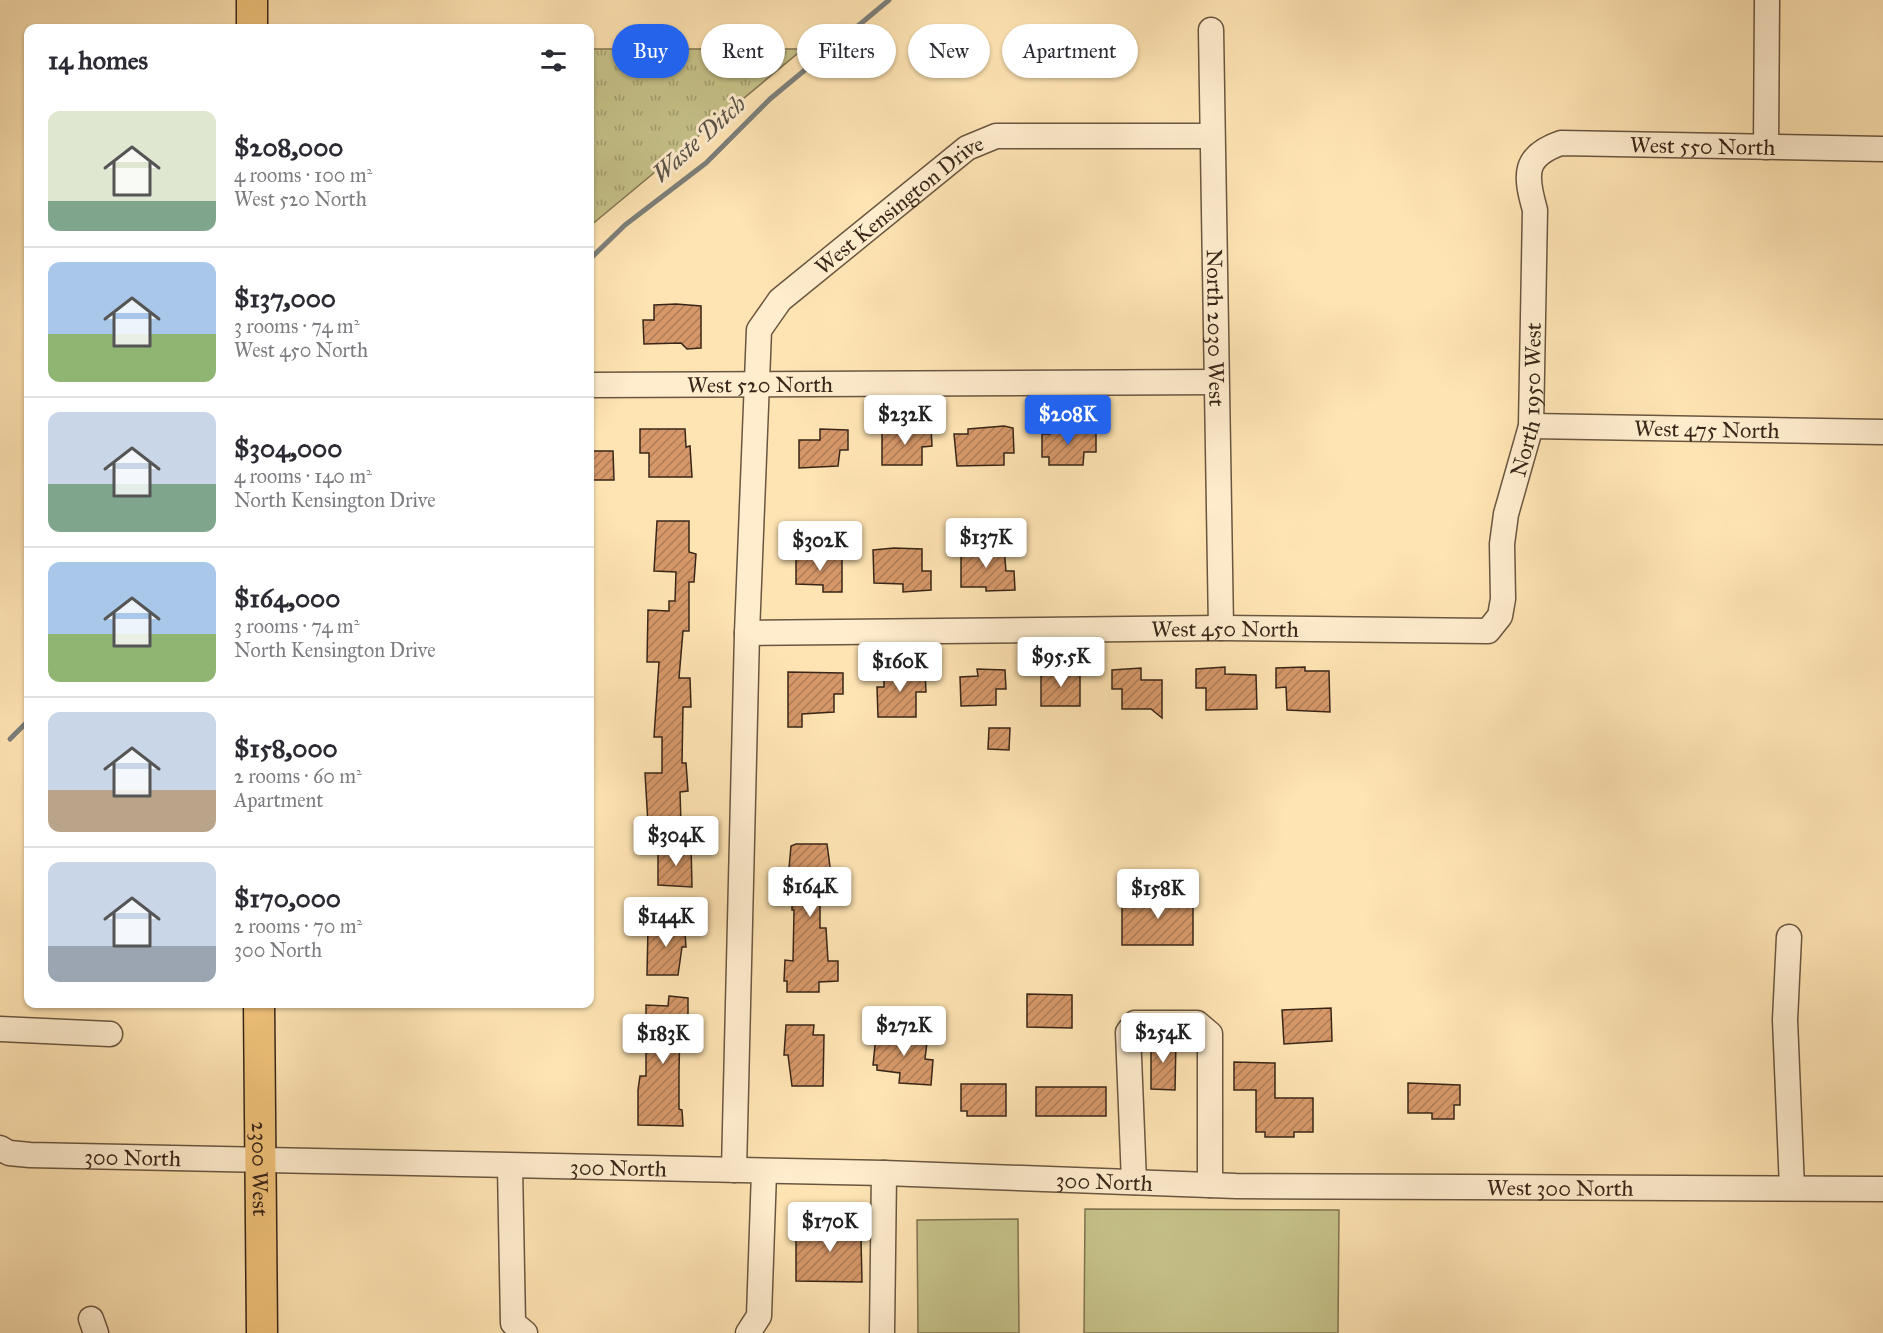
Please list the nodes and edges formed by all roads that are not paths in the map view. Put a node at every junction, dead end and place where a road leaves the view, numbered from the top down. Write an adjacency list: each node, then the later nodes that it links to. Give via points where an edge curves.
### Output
1 (252, 0): 3 (main road)
2 (1767, 0): 6 (street)
3 (252, 24)
4 (1211, 30): 5 (street, North 2030 West)
5 (1211, 136): 9 (street, North 2030 West); 11 (street, West Kensington Drive, via 996,136 966,148 780,300 759,330)
6 (1766, 147): 7 (street, West 550 North); 8 (street, West 550 North, via 1561,143 1544,149)
7 (1883, 148)
8 (1530, 164): 12 (street, North 1950 West, via 1528,185 1535,210)
9 (1216, 382): 11 (street, West 520 North); 14 (street, North 2030 West)
10 (594, 385): 11 (street, West 520 North)
11 (755, 386): 16 (street)
12 (1531, 426): 13 (street, West 475 North); 15 (street, North 1950 West, via 1506,514 1500,616)
13 (1883, 432)
14 (1221, 628): 15 (street, West 450 North); 16 (street, West 450 North)
15 (1488, 631)
16 (747, 633): 24 (street)
17 (1789, 937): 30 (street, via 1785,1020)
18 (259, 1008): 22 (main road, 2300 West)
19 (0, 1029): 20 (street)
20 (110, 1034)
21 (0, 1148): 22 (street, 300 North, via 30,1155)
22 (260, 1161): 23 (street, 300 North); 32 (main road, 2300 West)
23 (510, 1167): 24 (street, 300 North); 33 (street, via 513,1323)
24 (734, 1170): 25 (street, 300 North)
25 (764, 1172): 26 (street, 300 North); 34 (street, via 759,1316)
26 (884, 1173): 27 (street, 300 North); 35 (street)
27 (1134, 1182): 28 (street, 300 North); 28 (street, via 1128,1032 1135,1023 1197,1023 1210,1034)
28 (1210, 1185): 29 (street, 300 North)
29 (1236, 1186): 30 (street, West 300 North)
30 (1792, 1188): 31 (street, West 300 North)
31 (1883, 1189)
32 (262, 1333)
33 (525, 1333)
34 (748, 1333)
35 (882, 1333)

